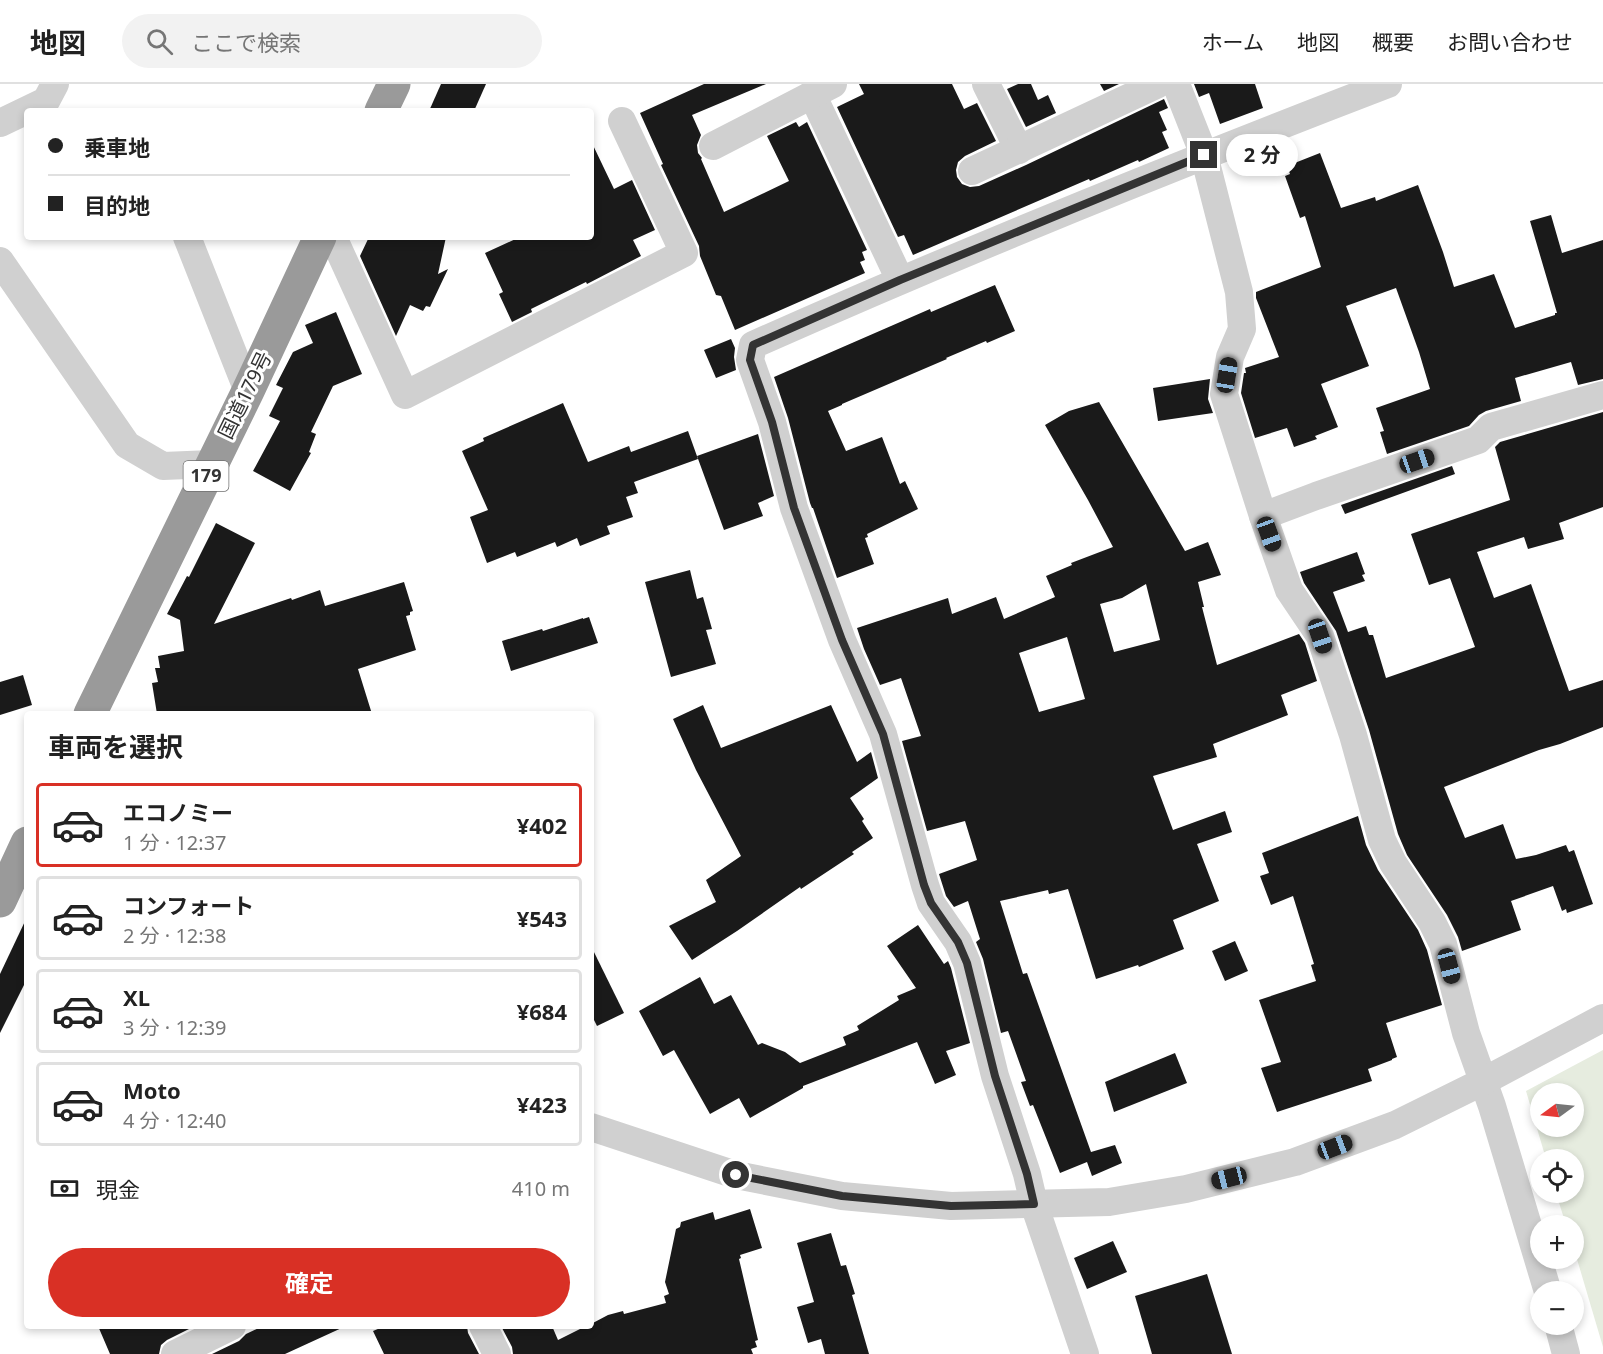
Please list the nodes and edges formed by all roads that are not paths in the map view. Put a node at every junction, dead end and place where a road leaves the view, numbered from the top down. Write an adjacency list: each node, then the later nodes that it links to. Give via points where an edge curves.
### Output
1 (55, 84): 8 (street, via 46,101)
2 (394, 84): 9 (highway)
3 (986, 84): 14 (street)
4 (1158, 84): 14 (street)
5 (1176, 84): 15 (street)
6 (1388, 84): 15 (street)
7 (823, 89): 13 (street); 21 (street)
8 (31, 108)
9 (382, 108)
10 (24, 112): 12 (street)
11 (622, 120): 19 (street, via 684,253 405,395)
12 (0, 123)
13 (713, 146)
14 (1019, 150): 16 (street)
15 (1204, 155): 21 (street); 25 (street, via 1239,292 1242,329 1230,357 1224,394)
16 (972, 171)
17 (188, 240): 22 (street)
18 (319, 240): 22 (highway, 国道179号 / 179)
19 (334, 240)
20 (0, 261): 24 (street, via 127,445 163,466)
21 (900, 280): 32 (street, via 753,345 750,360 772,422 794,508 842,640 883,734 924,885 967,963 995,1076)
22 (248, 391): 24 (highway, 国道179号 / 179)
23 (1603, 395): 25 (street, via 1491,426 1478,440)
24 (212, 464): 26 (highway, 国道179号 / 179)
25 (1263, 516): 30 (street, via 1289,590 1320,636 1382,840 1443,944)
26 (91, 711)
27 (18, 856): 28 (highway)
28 (0, 901)
29 (1603, 1018): 30 (street)
30 (1482, 1082): 32 (street, via 1395,1125 1295,1162 1186,1189 1109,1202); 33 (street)
31 (594, 1128): 32 (street, via 736,1175 842,1196 951,1206)
32 (1034, 1204): 39 (street)
33 (1545, 1281)
34 (226, 1329): 37 (street)
35 (484, 1329): 38 (street)
36 (1561, 1335): 40 (street)
37 (175, 1354)
38 (497, 1354)
39 (1085, 1354)
40 (1566, 1354)

